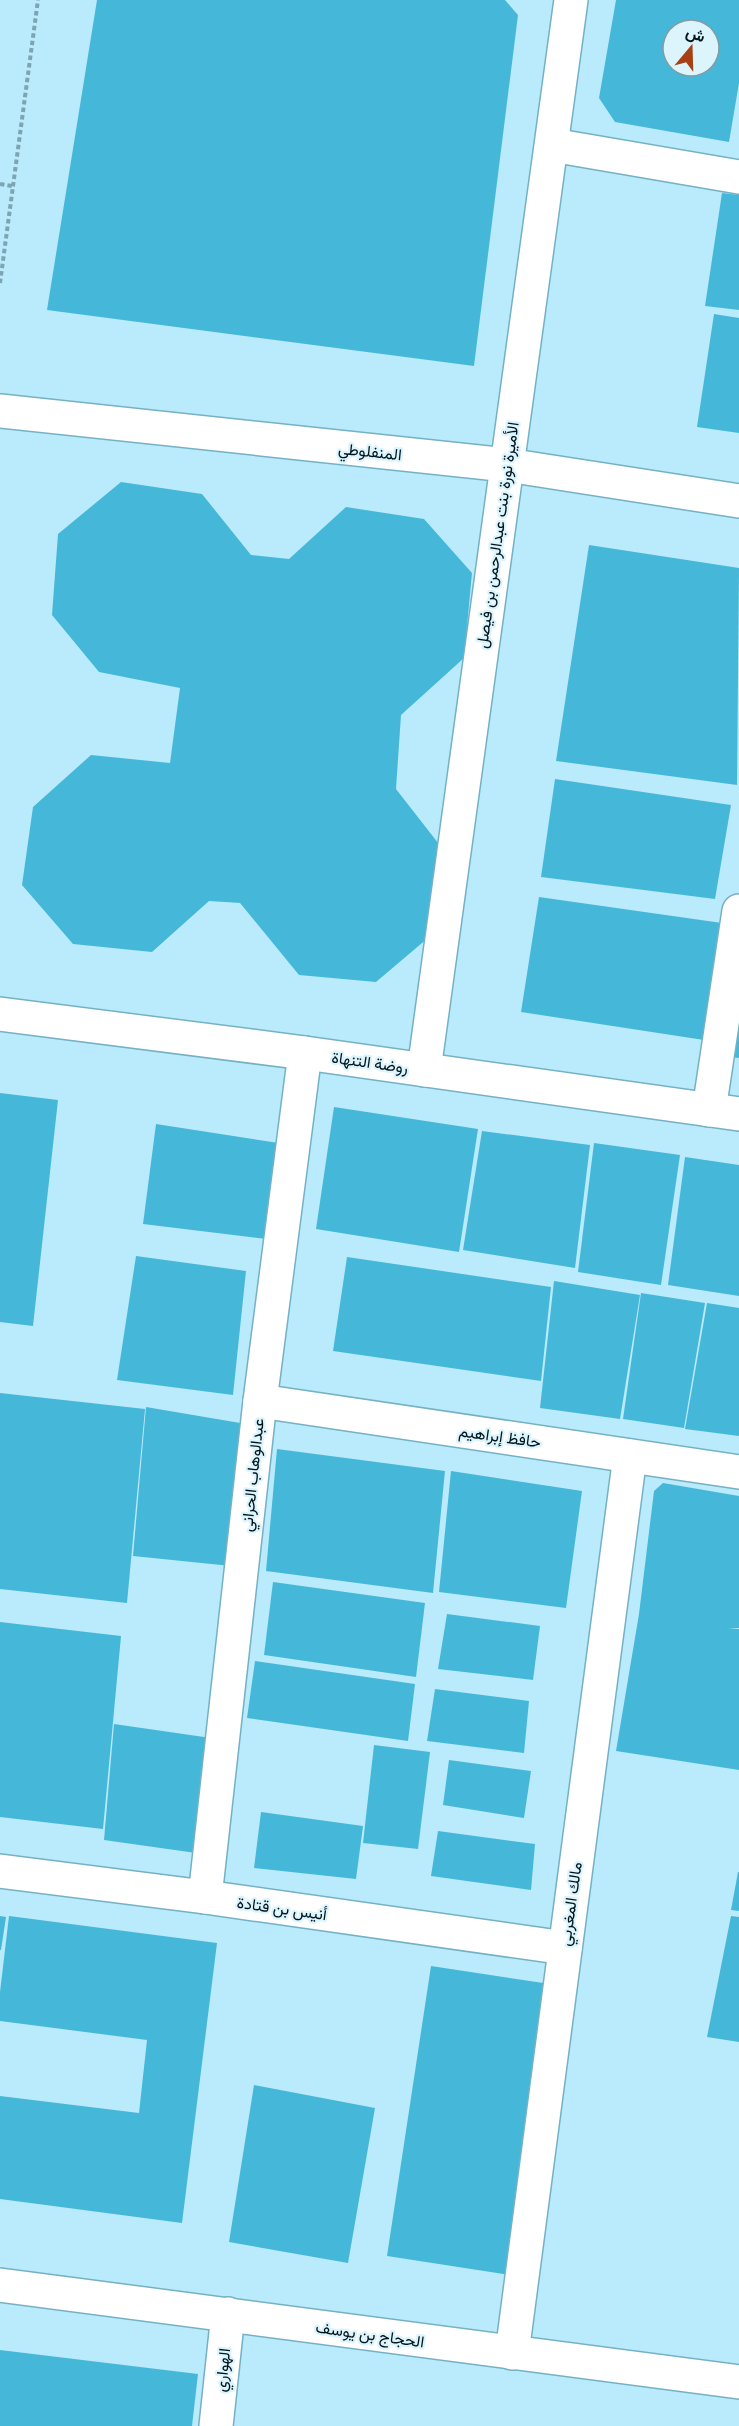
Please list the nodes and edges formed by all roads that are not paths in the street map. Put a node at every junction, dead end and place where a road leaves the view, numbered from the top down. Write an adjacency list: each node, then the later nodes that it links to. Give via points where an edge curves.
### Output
1 (571, 0): 2 (street, الأميرة نورة بنت عبدالرحمن بن فيصل)
2 (552, 145): 3 (street); 5 (street, الأميرة نورة بنت عبدالرحمن بن فيصل)
3 (739, 177)
4 (0, 411): 5 (street, المنفلوطي)
5 (507, 465): 6 (street, المنفلوطي); 10 (street, الأميرة نورة بنت عبدالرحمن بن فيصل)
6 (739, 501)
7 (739, 911): 11 (street)
8 (0, 1014): 9 (street, روضة التنهاة)
9 (305, 1053): 10 (street, روضة التنهاة); 12 (street, عبدالوهاب الحراني)
10 (424, 1070): 11 (street, روضة التنهاة)
11 (724, 1112)
12 (261, 1401): 13 (street, حافظ إبراهيم); 16 (street, عبدالوهاب الحراني)
13 (630, 1456): 14 (street, حافظ إبراهيم); 17 (street, مالك المغربي)
14 (739, 1472)
15 (0, 1871): 16 (street, أنيس بن قتادة)
16 (205, 1897): 17 (street, أنيس بن قتادة)
17 (564, 1948): 20 (street, مالك المغربي)
18 (0, 2286): 19 (street, الحجاج بن يوسف)
19 (228, 2314): 20 (street, الحجاج بن يوسف); 22 (street, الهواري)
20 (513, 2353): 21 (street, الحجاج بن يوسف)
21 (739, 2382)
22 (216, 2426)

